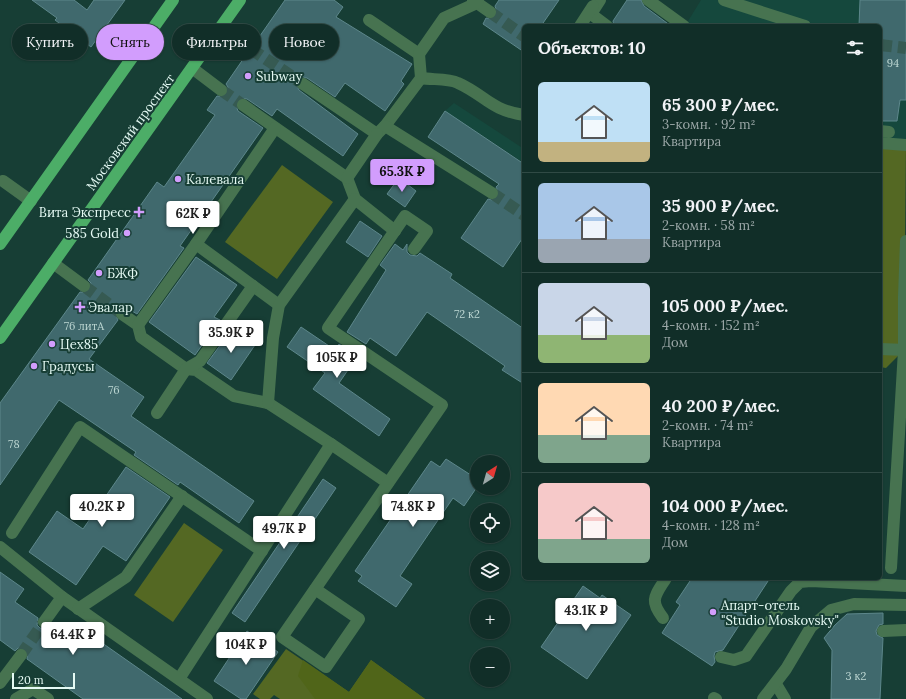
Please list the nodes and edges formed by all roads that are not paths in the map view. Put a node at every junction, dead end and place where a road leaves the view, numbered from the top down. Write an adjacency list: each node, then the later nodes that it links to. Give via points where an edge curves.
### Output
1 (173, 0): 31 (main road)
2 (240, 0): 10 (main road, Московский проспект)
3 (597, 0): 11 (lane)
4 (600, 0): 12 (lane, via 590,14)
5 (648, 0): 13 (lane)
6 (724, 0): 14 (lane)
7 (476, 1): 8 (lane); 15 (lane, via 444,18)
8 (490, 12)
9 (369, 20): 15 (lane)
10 (224, 24)
11 (581, 24)
12 (605, 24)
13 (681, 24)
14 (799, 24)
15 (419, 54): 18 (lane)
16 (198, 60): 17 (main road, Московский проспект)
17 (192, 68): 20 (lane); 37 (main road, Московский проспект)
18 (421, 78): 22 (lane, via 457,82 496,108); 24 (lane)
19 (303, 84): 24 (lane)
20 (222, 90)
21 (243, 105): 23 (lane)
22 (522, 115)
23 (275, 128): 27 (lane); 35 (lane)
24 (381, 130): 27 (lane); 29 (lane)
25 (882, 143): 26 (lane)
26 (906, 145)
27 (347, 178): 30 (lane)
28 (3, 181): 31 (lane)
29 (492, 193)
30 (355, 199): 32 (lane); 40 (lane)
31 (31, 201): 34 (main road)
32 (395, 231): 36 (lane, via 405,216 427,231); 50 (lane, via 328,328 442,405)
33 (906, 242): 45 (lane)
34 (0, 244)
35 (196, 244): 39 (lane); 42 (lane)
36 (414, 249)
37 (53, 263): 38 (lane); 43 (main road, Московский проспект)
38 (84, 286)
39 (252, 286): 40 (lane); 46 (lane, via 200,361)
40 (279, 305): 47 (lane, via 273,338)
41 (122, 314): 42 (lane)
42 (138, 325): 46 (lane, via 141,337)
43 (0, 338)
44 (882, 349): 45 (lane)
45 (905, 350): 55 (lane)
46 (186, 369): 47 (lane, via 196,370 234,396); 48 (lane)
47 (268, 403): 49 (lane)
48 (157, 413)
49 (331, 444): 50 (lane); 54 (lane)
50 (388, 483): 58 (lane)
51 (182, 496): 52 (lane, via 80,427); 54 (lane); 61 (lane, via 126,577)
52 (12, 533)
53 (0, 547): 59 (lane)
54 (262, 551): 68 (lane)
55 (891, 568)
56 (665, 580): 62 (lane, via 654,597 655,608)
57 (906, 586): 67 (lane, via 812,580 800,582 791,590 746,656 734,660)
58 (316, 589): 58 (lane, via 282,637 326,667 359,618)
59 (62, 597): 61 (lane); 63 (lane)
60 (906, 605): 70 (lane, via 854,604 831,610 811,627)
61 (78, 609): 68 (lane)
62 (663, 618)
63 (44, 622)
64 (906, 630): 65 (lane)
65 (883, 631)
66 (21, 655): 69 (lane)
67 (721, 657)
68 (179, 679): 73 (lane)
69 (0, 683)
70 (776, 684): 74 (lane); 75 (lane)
71 (16, 699): 72 (lane, via 33,688)
72 (48, 699)
73 (207, 699)
74 (763, 699)
75 (785, 699)

